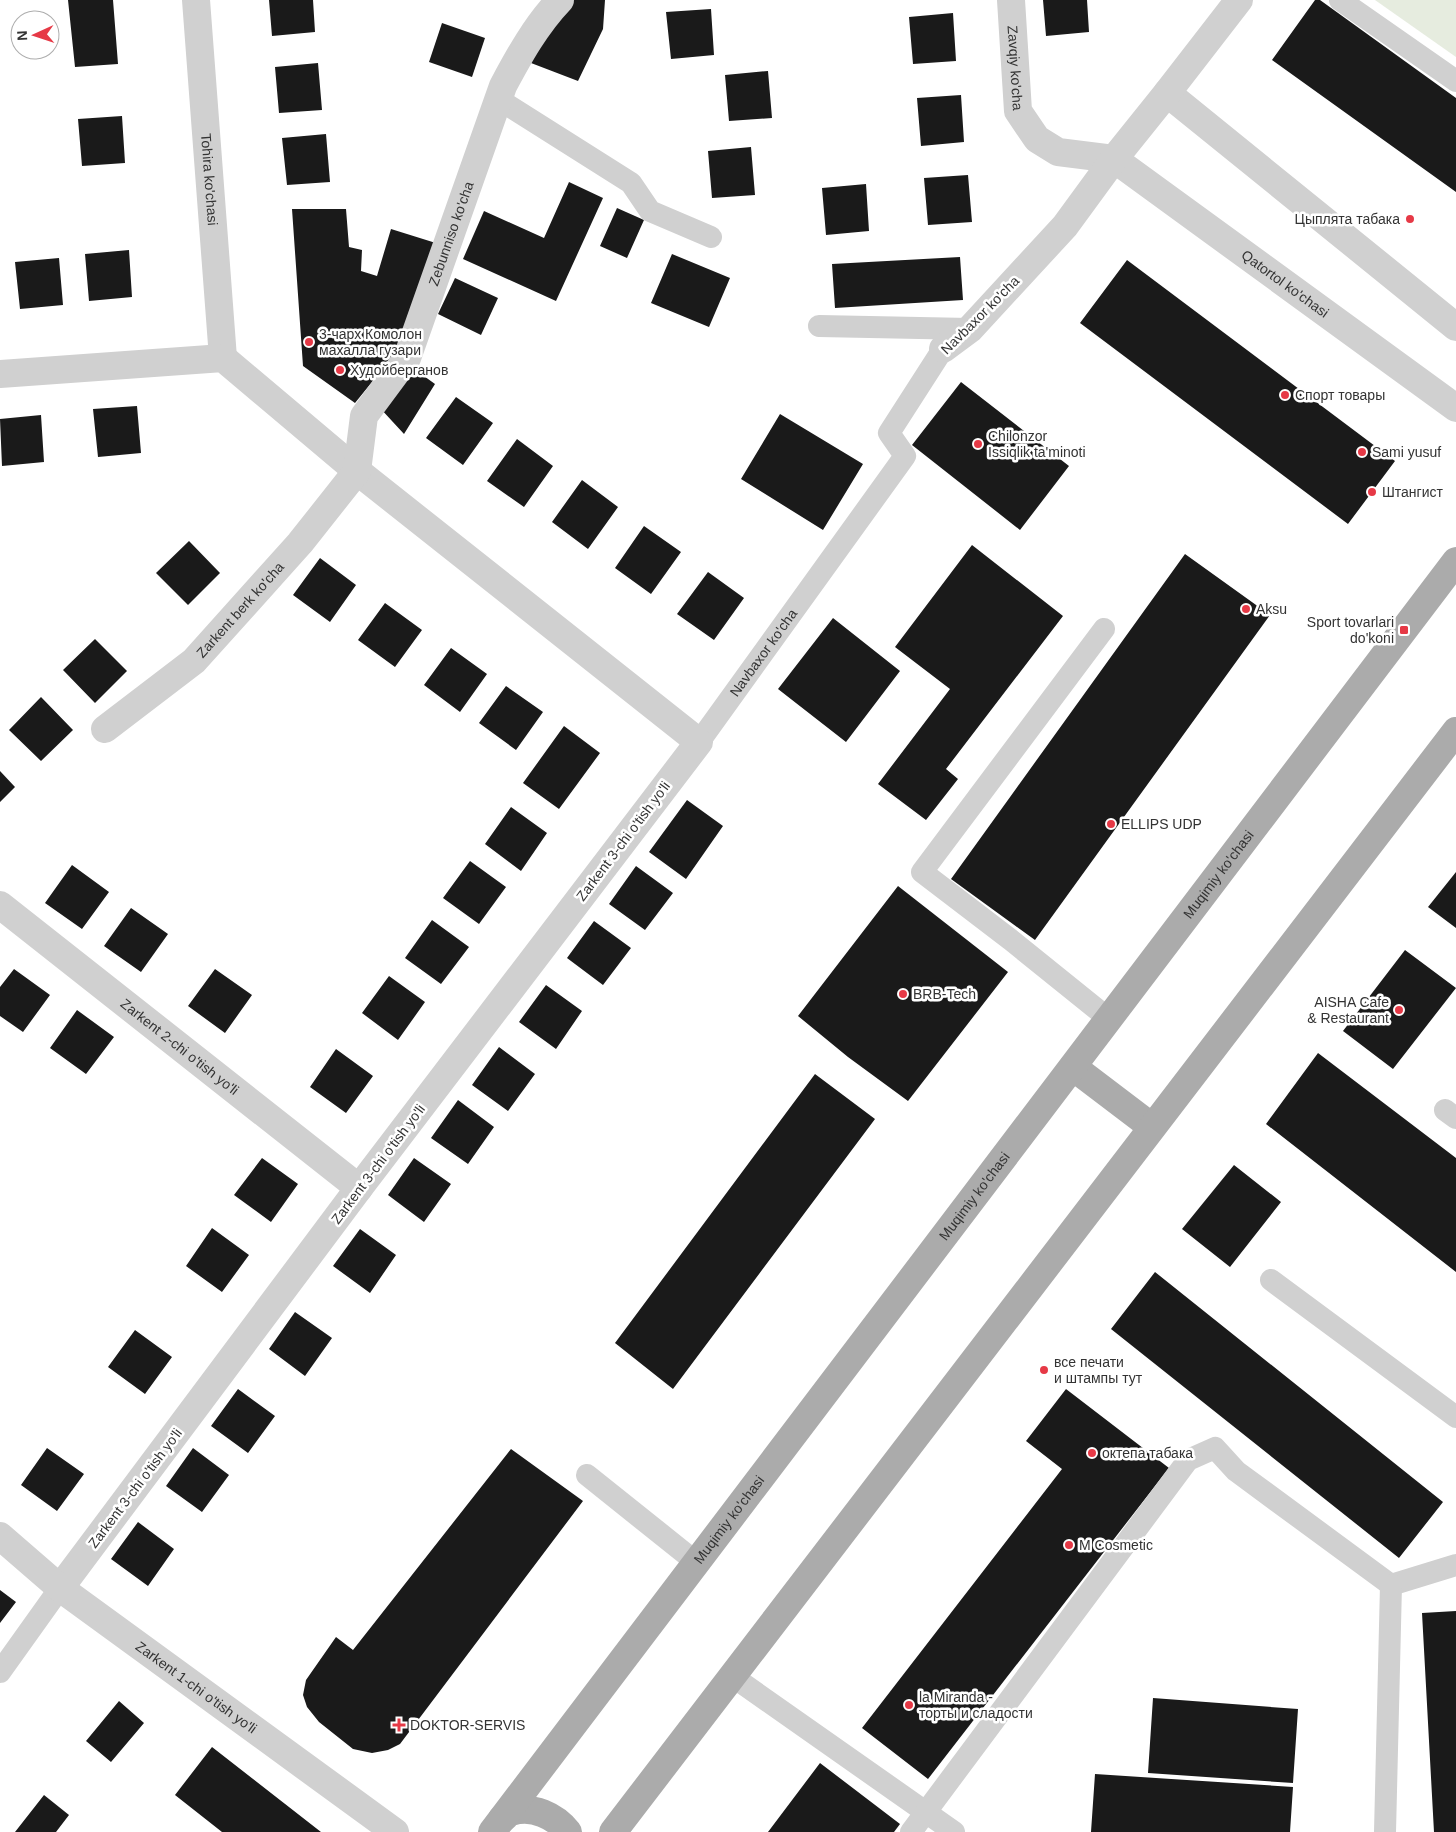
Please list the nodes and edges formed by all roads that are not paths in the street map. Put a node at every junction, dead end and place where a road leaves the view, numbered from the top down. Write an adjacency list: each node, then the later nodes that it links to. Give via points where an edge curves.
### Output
1 (196, 0): 15 (street, Tohira ko'chasi)
2 (560, 0): 8 (street, Zebunniso ko'cha, via 524,46)
3 (1011, 0): 9 (street, Zavqiy ko'cha, via 1018,111 1037,139 1058,152)
4 (1239, 0): 7 (street, Navbaxor ko'cha)
5 (1340, 0): 6 (lane)
6 (1456, 81)
7 (1167, 93): 9 (street, Navbaxor ko'cha); 12 (street)
8 (498, 99): 10 (lane, via 631,183 650,211); 18 (street, Zebunniso ko'cha, via 407,358 364,416)
9 (1114, 159): 13 (street, Navbaxor ko'cha, via 1065,226); 17 (street, Qatortol ko'chasi)
10 (711, 238)
11 (819, 326): 13 (lane)
12 (1456, 327)
13 (970, 329): 14 (street, Navbaxor ko'cha)
14 (943, 349): 23 (lane, Navbaxor ko'cha, via 889,432 905,456)
15 (224, 358): 16 (street); 18 (street)
16 (0, 374)
17 (1456, 408)
18 (357, 471): 21 (street, Zarkent berk ko'cha, via 300,543 194,661); 23 (street)
19 (1456, 561): 25 (main road, Muqimiy ko'chasi)
20 (1104, 628): 25 (lane, via 922,872)
21 (104, 729)
22 (1456, 730): 27 (main road)
23 (699, 742): 28 (street, Zarkent 3-chi o'tish yo'li)
24 (0, 905): 28 (street, Zarkent 2-chi o'tish yo'li)
25 (1109, 1019): 26 (main road, Muqimiy ko'chasi)
26 (1073, 1067): 27 (main road); 33 (main road, Muqimiy ko'chasi)
27 (1152, 1127): 38 (main road)
28 (359, 1188): 36 (street, Zarkent 3-chi o'tish yo'li)
29 (1271, 1280): 30 (lane)
30 (1456, 1417)
31 (587, 1475): 33 (lane)
32 (0, 1536): 36 (street, Zarkent 1-chi o'tish yo'li)
33 (697, 1563): 40 (main road, Muqimiy ko'chasi)
34 (1456, 1565): 35 (lane)
35 (1392, 1585): 39 (lane, via 1236,1471 1215,1448 1188,1460); 46 (lane)
36 (60, 1588): 37 (lane); 41 (street, Zarkent 1-chi o'tish yo'li)
37 (0, 1672)
38 (732, 1676): 39 (lane); 43 (main road)
39 (926, 1812): 44 (lane); 45 (lane)
40 (497, 1826): 42 (main road, via 511,1812 530,1810 546,1814)
41 (395, 1832)
42 (568, 1832)
43 (613, 1832)
44 (911, 1832)
45 (954, 1832)
46 (1385, 1832)

